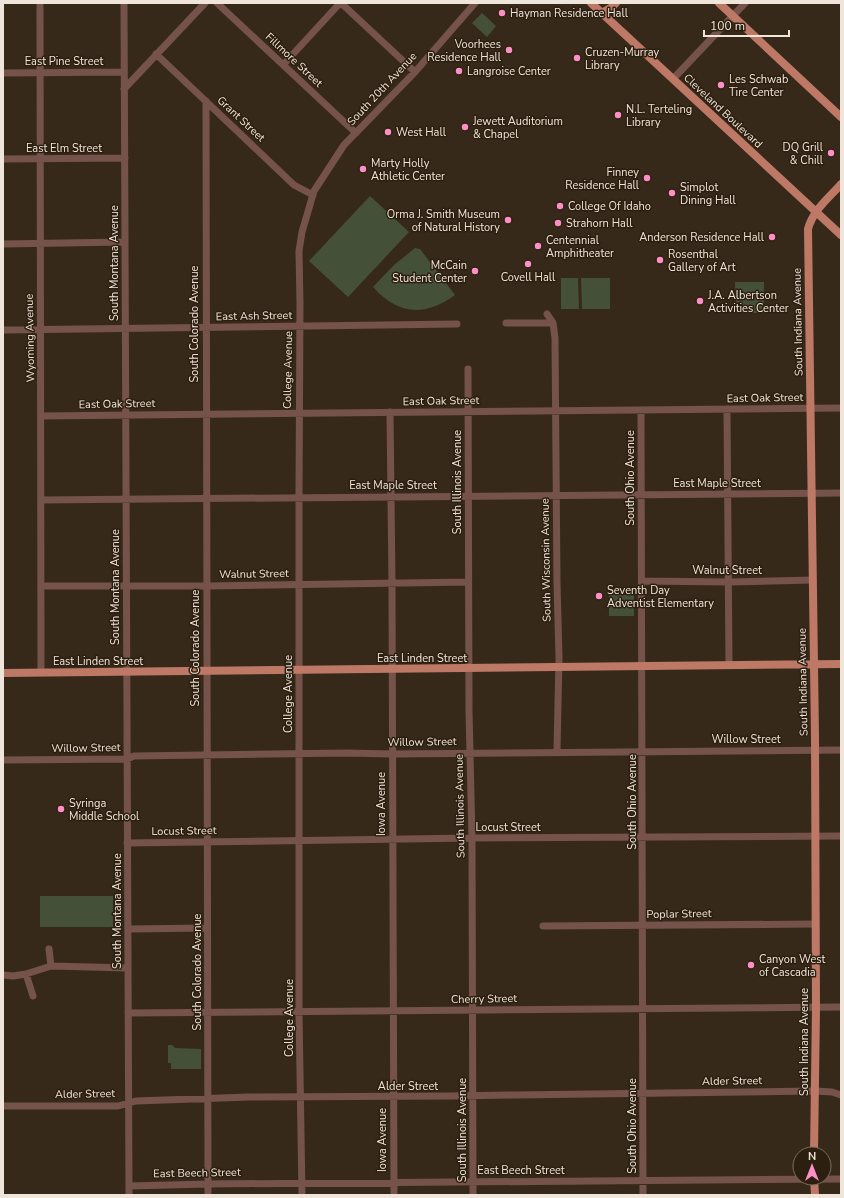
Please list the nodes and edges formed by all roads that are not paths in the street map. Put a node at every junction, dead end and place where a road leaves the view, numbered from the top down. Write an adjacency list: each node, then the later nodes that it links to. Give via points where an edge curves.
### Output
1 (40, 3): 17 (street, Wyoming Avenue)
2 (124, 3): 18 (street, South Montana Avenue)
3 (205, 3): 14 (street)
4 (217, 3): 15 (street, Fillmore Street)
5 (341, 3): 15 (street); 19 (street)
6 (591, 3): 12 (main road, Cleveland Boulevard)
7 (606, 3): 12 (main road)
8 (616, 3): 12 (main road)
9 (719, 3): 13 (main road)
10 (745, 3): 13 (street)
11 (470, 5): 19 (street, South 20th Avenue)
12 (602, 13): 20 (main road, Cleveland Boulevard)
13 (733, 16): 20 (street); 23 (main road)
14 (156, 54): 21 (street); 22 (street, Grant Street)
15 (283, 65): 24 (street, Fillmore Street)
16 (3, 72): 17 (street, East Pine Street)
17 (40, 72): 18 (street, East Pine Street); 27 (street, Wyoming Avenue)
18 (124, 72): 21 (street, South Montana Avenue)
19 (415, 72): 24 (street, South 20th Avenue)
20 (673, 79): 30 (main road, Cleveland Boulevard)
21 (124, 88): 25 (street, South Montana Avenue)
22 (206, 101): 29 (street, Grant Street, via 294,185); 41 (street, South Colorado Avenue)
23 (841, 117)
24 (356, 133): 29 (street, South 20th Avenue, via 344,145)
25 (125, 158): 27 (street, East Elm Street); 32 (street, South Montana Avenue)
26 (3, 159): 27 (street, East Elm Street)
27 (40, 159): 33 (street, Wyoming Avenue)
28 (841, 184): 30 (main road, South Indiana Avenue)
29 (313, 195): 39 (street, College Avenue, via 299,251)
30 (816, 211): 31 (main road, Cleveland Boulevard); 45 (main road, South Indiana Avenue, via 808,229)
31 (841, 235)
32 (125, 242): 33 (street); 40 (street, South Montana Avenue)
33 (40, 243): 34 (street); 42 (street, Wyoming Avenue)
34 (3, 244)
35 (547, 314): 37 (street)
36 (506, 323): 37 (street)
37 (552, 323): 49 (street, South Wisconsin Avenue)
38 (457, 324): 39 (street, East Ash Street)
39 (300, 327): 41 (street, East Ash Street); 52 (street, College Avenue)
40 (125, 328): 41 (street, East Ash Street); 42 (street, East Ash Street); 54 (street, South Montana Avenue)
41 (205, 328): 53 (street, South Colorado Avenue)
42 (40, 329): 43 (street, East Ash Street); 55 (street, Wyoming Avenue)
43 (3, 330)
44 (468, 369): 51 (street, South Illinois Avenue)
45 (810, 408): 46 (street, East Oak Street); 47 (street, East Oak Street); 59 (main road, South Indiana Avenue)
46 (841, 408)
47 (728, 409): 48 (street, East Oak Street); 58 (street)
48 (641, 410): 49 (street, East Oak Street); 57 (street, South Ohio Avenue)
49 (556, 411): 51 (street, East Oak Street); 60 (street, South Wisconsin Avenue)
50 (390, 412): 51 (street, East Oak Street); 52 (street, East Oak Street); 61 (street, Iowa Avenue)
51 (468, 412): 62 (street, South Illinois Avenue)
52 (299, 413): 53 (street, East Oak Street); 63 (street, College Avenue)
53 (206, 414): 54 (street, East Oak Street); 64 (street, South Colorado Avenue)
54 (126, 415): 55 (street, East Oak Street); 65 (street, South Montana Avenue)
55 (41, 416): 66 (street, Wyoming Avenue)
56 (841, 493): 59 (street, East Maple Street)
57 (641, 494): 58 (street, East Maple Street); 60 (street, East Maple Street); 68 (street, South Ohio Avenue)
58 (728, 494): 59 (street, East Maple Street); 71 (street)
59 (812, 494): 67 (main road, South Indiana Avenue)
60 (556, 495): 62 (street, East Maple Street); 79 (street, South Wisconsin Avenue)
61 (392, 496): 62 (street, East Maple Street); 63 (street, East Maple Street); 69 (street, Iowa Avenue)
62 (468, 496): 70 (street, South Illinois Avenue)
63 (299, 497): 64 (street, East Maple Street); 72 (street, College Avenue)
64 (206, 498): 65 (street, East Maple Street); 75 (street, South Colorado Avenue)
65 (126, 499): 66 (street, East Maple Street); 74 (street, South Montana Avenue)
66 (41, 500): 73 (street, Wyoming Avenue)
67 (813, 580): 71 (street, Walnut Street); 78 (main road, South Indiana Avenue)
68 (642, 581): 71 (street, Walnut Street); 80 (street, South Ohio Avenue)
69 (392, 582): 70 (street, Walnut Street); 72 (street, Walnut Street); 82 (street, Iowa Avenue)
70 (468, 582): 81 (street, South Illinois Avenue)
71 (729, 582): 77 (street)
72 (299, 584): 75 (street, Walnut Street); 83 (street, College Avenue)
73 (41, 586): 74 (street, Walnut Street); 85 (street, Wyoming Avenue)
74 (126, 586): 75 (street, Walnut Street); 86 (street, South Montana Avenue)
75 (206, 586): 84 (street, South Colorado Avenue)
76 (841, 664): 78 (main road, East Linden Street)
77 (729, 665): 78 (main road, East Linden Street); 80 (main road, East Linden Street)
78 (814, 665): 88 (main road, South Indiana Avenue)
79 (559, 667): 80 (main road, East Linden Street); 81 (main road, East Linden Street); 92 (street, South Wisconsin Avenue)
80 (641, 667): 90 (street, South Ohio Avenue)
81 (469, 668): 82 (main road, East Linden Street); 91 (street, South Illinois Avenue)
82 (392, 669): 83 (main road, East Linden Street); 94 (street, Iowa Avenue)
83 (299, 670): 84 (main road, East Linden Street); 93 (street, College Avenue)
84 (206, 671): 86 (main road, East Linden Street); 95 (street, South Colorado Avenue)
85 (41, 672): 86 (main road, East Linden Street); 87 (main road, East Linden Street)
86 (127, 672): 96 (street, South Montana Avenue)
87 (3, 673)
88 (815, 750): 89 (street, Willow Street); 90 (street, Willow Street); 98 (main road, South Indiana Avenue)
89 (841, 750)
90 (642, 751): 92 (street, Willow Street); 100 (street, South Ohio Avenue)
91 (470, 752): 92 (street, Willow Street); 94 (street, Willow Street); 101 (street, South Illinois Avenue)
92 (557, 752)
93 (299, 754): 94 (street, Willow Street); 95 (street, Willow Street); 103 (street, College Avenue)
94 (392, 754): 102 (street, Iowa Avenue)
95 (206, 755): 96 (street, Willow Street, via 134,756); 104 (street, South Colorado Avenue)
96 (127, 759): 97 (street, Willow Street); 105 (street, South Montana Avenue)
97 (3, 760)
98 (815, 836): 99 (street, Locust Street); 100 (street, Locust Street); 106 (main road, South Indiana Avenue)
99 (841, 836)
100 (643, 837): 101 (street, Locust Street); 108 (street, South Ohio Avenue)
101 (472, 838): 102 (street, Locust Street); 120 (street, South Illinois Avenue)
102 (393, 839): 103 (street, Locust Street); 121 (street, Iowa Avenue)
103 (299, 840): 104 (street, Locust Street); 123 (street, College Avenue)
104 (207, 841): 105 (street, Locust Street); 109 (street, South Colorado Avenue)
105 (127, 843): 110 (street, South Montana Avenue)
106 (815, 924): 108 (street, Poplar Street); 119 (main road, South Indiana Avenue)
107 (543, 926): 108 (street, Poplar Street)
108 (643, 926): 118 (street, South Ohio Avenue)
109 (207, 928): 110 (street); 122 (street, South Colorado Avenue)
110 (128, 929): 113 (street, South Montana Avenue)
111 (49, 949): 112 (street)
112 (50, 966): 113 (street); 114 (street)
113 (128, 968): 124 (street, South Montana Avenue)
114 (26, 974): 115 (street); 116 (street)
115 (3, 975)
116 (34, 996)
117 (841, 1007): 119 (street, Cherry Street)
118 (643, 1008): 119 (street, Cherry Street); 120 (street, Cherry Street); 126 (street, South Ohio Avenue)
119 (816, 1008): 125 (main road, South Indiana Avenue)
120 (473, 1010): 121 (street, Cherry Street); 128 (street, South Illinois Avenue)
121 (393, 1011): 123 (street, Cherry Street); 130 (street, Iowa Avenue)
122 (208, 1012): 123 (street, Cherry Street); 124 (street, Cherry Street); 131 (street, South Colorado Avenue)
123 (299, 1012): 129 (street, College Avenue)
124 (128, 1013): 132 (street, South Montana Avenue)
125 (815, 1091): 126 (street, Alder Street); 127 (street, Alder Street); 134 (main road, South Indiana Avenue)
126 (643, 1093): 128 (street, Alder Street); 137 (street, South Ohio Avenue)
127 (841, 1094)
128 (474, 1096): 130 (street, Alder Street); 136 (street, South Illinois Avenue)
129 (300, 1097): 130 (street, Alder Street); 131 (street, Alder Street); 139 (street, College Avenue)
130 (393, 1097): 138 (street, Iowa Avenue)
131 (208, 1099): 132 (street, Alder Street); 140 (street, South Colorado Avenue)
132 (128, 1103): 133 (street, Alder Street, via 118,1106); 141 (street, South Montana Avenue)
133 (3, 1106)
134 (814, 1146)
135 (792, 1178): 137 (street, East Beech Street)
136 (473, 1181): 137 (street, East Beech Street); 138 (street, East Beech Street); 146 (street, South Illinois Avenue)
137 (644, 1181): 147 (street, South Ohio Avenue)
138 (394, 1182): 139 (street, East Beech Street); 145 (street, Iowa Avenue)
139 (302, 1183): 140 (street, East Beech Street); 144 (street, College Avenue)
140 (208, 1184): 141 (street, East Beech Street); 143 (street, South Colorado Avenue)
141 (129, 1186): 142 (street, South Montana Avenue)
142 (129, 1195)
143 (208, 1195)
144 (302, 1195)
145 (394, 1195)
146 (473, 1195)
147 (644, 1195)

